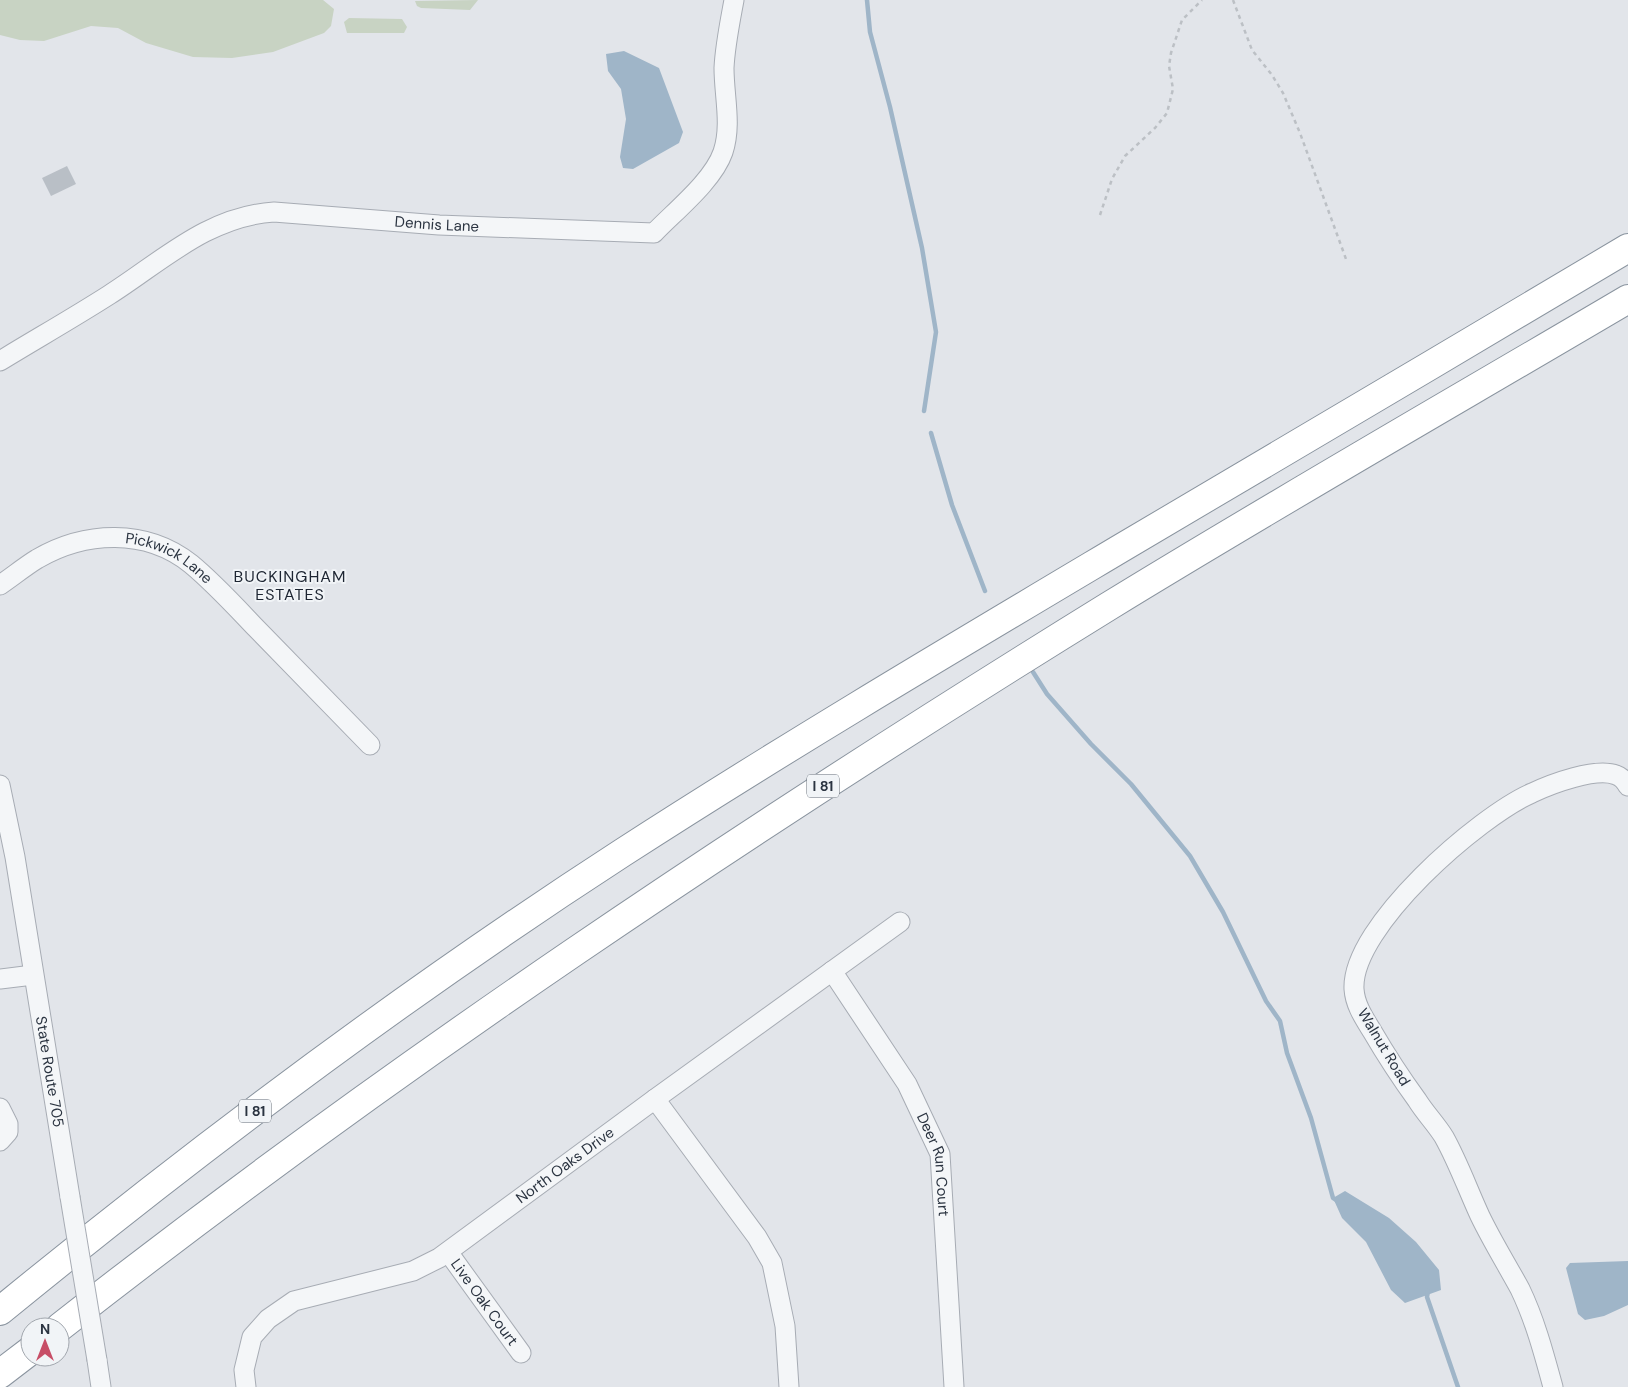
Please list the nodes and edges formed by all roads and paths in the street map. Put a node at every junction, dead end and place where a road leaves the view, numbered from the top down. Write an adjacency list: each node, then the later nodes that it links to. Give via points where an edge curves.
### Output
1 (734, 0): 8 (street, Dennis Lane, via 724,66 727,134 723,153 704,181 654,233 439,226 254,213 214,227 186,242 109,295)
2 (1202, 0): 4 (path, via 1182,20 1170,53 1173,89 1167,113 1125,156 1112,179)
3 (1233, 0): 6 (path, via 1252,50 1272,75 1290,109)
4 (1100, 215)
5 (1628, 248): 21 (highway, I 81, via 865,700 618,856 457,965 290,1085)
6 (1346, 259)
7 (1627, 300): 22 (highway, I 81, via 1113,604 738,841 332,1123)
8 (0, 360)
9 (0, 585): 10 (street, Pickwick Lane, via 37,559 74,542 117,537 153,542 190,563 217,588)
10 (370, 745)
11 (0, 785): 15 (street, State Route 705)
12 (1628, 786): 30 (street, Walnut Road, via 1616,774 1580,777 1533,792 1501,811 1458,843 1403,897 1372,937 1355,975 1354,989 1360,1011 1387,1057 1444,1137 1481,1218 1520,1290 1534,1323)
13 (900, 922): 14 (street, North Oaks Drive)
14 (832, 971): 17 (street, North Oaks Drive); 29 (street, Deer Run Court, via 907,1084 940,1154)
15 (33, 975): 16 (street); 26 (street, State Route 705, bridge)
16 (0, 979)
17 (654, 1099): 20 (street, North Oaks Drive); 28 (street, via 758,1237 772,1263 785,1326)
18 (0, 1108): 19 (street, via 8,1124 8,1132)
19 (0, 1141)
20 (448, 1252): 23 (street, Live Oak Court); 27 (street, North Oaks Drive, via 413,1271 294,1301 268,1319 252,1337 244,1370)
21 (0, 1311)
22 (70, 1320)
23 (521, 1353)
24 (20, 1359): 25 (highway)
25 (0, 1374)
26 (101, 1387)
27 (246, 1387)
28 (789, 1387)
29 (954, 1387)
30 (1553, 1387)

